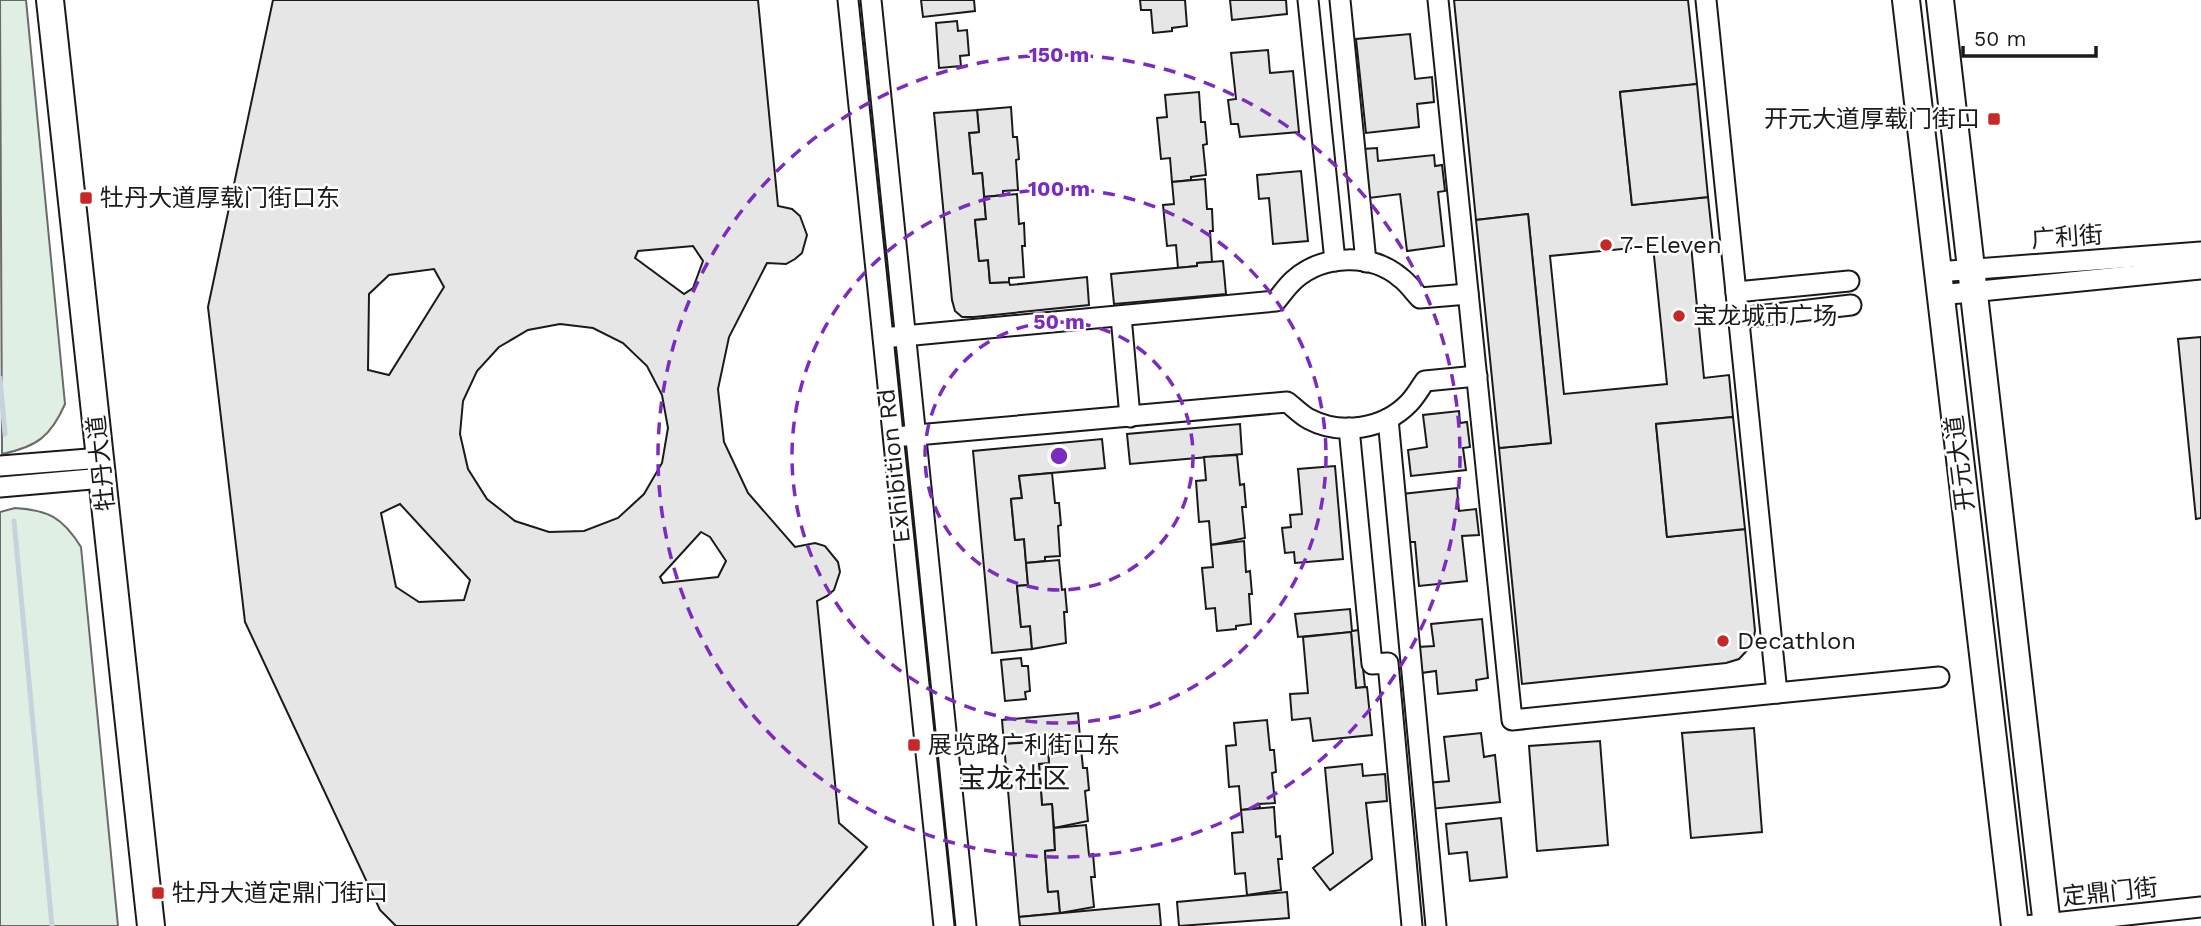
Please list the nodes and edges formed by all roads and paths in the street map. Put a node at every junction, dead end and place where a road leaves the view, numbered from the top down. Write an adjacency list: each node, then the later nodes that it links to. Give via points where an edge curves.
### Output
1 (50, 0): 31 (main road, 牡丹大道)
2 (848, 0): 23 (street, Exhibition Rd)
3 (871, 0): 22 (street, Exhibition Rd)
4 (1308, 0): 11 (street)
5 (1340, 0): 12 (street)
6 (1438, 0): 18 (street)
7 (1706, 0): 17 (street)
8 (1906, 0): 16 (main road, 开元大道)
9 (1940, 0): 15 (main road, 开元大道)
10 (2201, 252): 15 (street, 广利街)
11 (1335, 261): 12 (street); 20 (street, via 1319,264 1294,279 1276,301)
12 (1366, 262): 18 (street, via 1401,277 1420,298)
13 (2201, 269): 15 (street, 广利街)
14 (1849, 281): 17 (street)
15 (1971, 281): 16 (street, 广利街); 36 (main road, 开元大道)
16 (1938, 284): 42 (main road, 开元大道)
17 (1736, 292): 21 (street)
18 (1468, 294): 24 (street)
19 (1852, 305): 21 (street)
20 (1121, 316): 22 (street); 25 (street)
21 (1739, 318): 34 (street)
22 (905, 336): 23 (street); 28 (street, Exhibition Rd)
23 (884, 338): 29 (street, Exhibition Rd)
24 (1477, 376): 26 (street, via 1425,381 1409,403); 34 (street, via 1512,720)
25 (1130, 416): 27 (street, via 1287,402 1309,419); 28 (street)
26 (1388, 419): 27 (street); 41 (street)
27 (1349, 428): 40 (street, via 1372,664 1388,663)
28 (915, 435): 29 (street); 39 (street, Exhibition Rd)
29 (893, 437): 38 (street, Exhibition Rd)
30 (0, 466): 31 (street)
31 (102, 468): 32 (street); 37 (main road, 牡丹大道)
32 (0, 487)
33 (1939, 677): 34 (street)
34 (1777, 693)
35 (2201, 907): 36 (street, 定鼎门街)
36 (2039, 925)
37 (151, 926)
38 (944, 926)
39 (966, 926)
40 (1412, 926)
41 (1436, 926)
42 (2015, 926)

